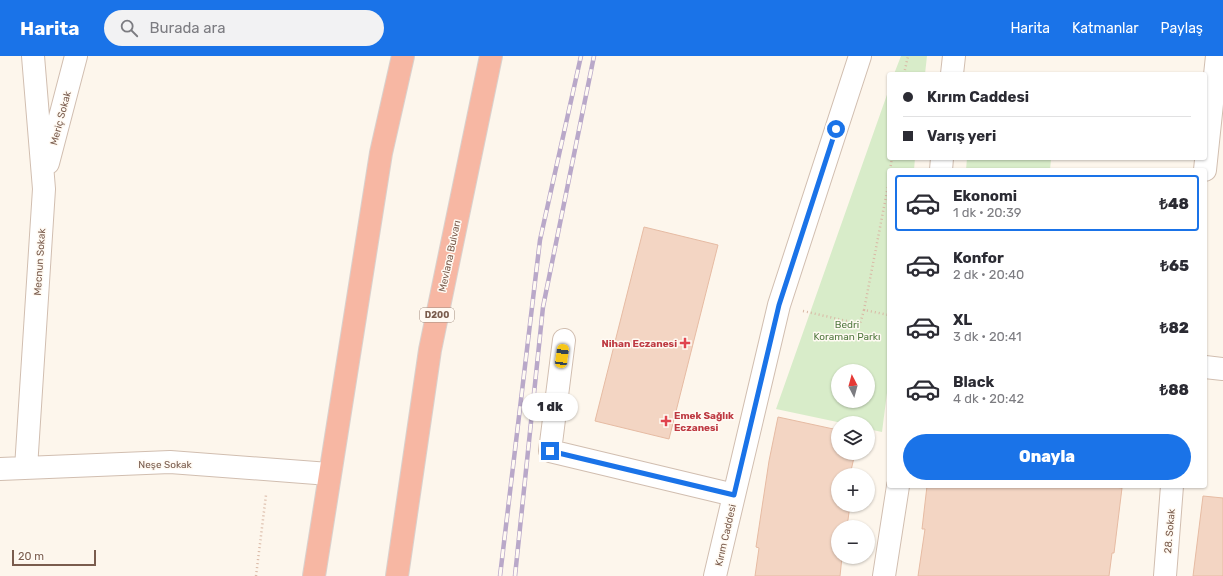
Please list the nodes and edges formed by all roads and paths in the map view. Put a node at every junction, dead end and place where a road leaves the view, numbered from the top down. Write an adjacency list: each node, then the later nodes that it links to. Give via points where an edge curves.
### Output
1 (33, 56): 12 (street, Mecnun Sokak)
2 (76, 56): 12 (street, Meriç Sokak)
3 (403, 56): 23 (highway, via 381,153)
4 (491, 56): 29 (highway, Mevlana Bulvarı / D200, via 430,350)
5 (860, 56): 14 (street, Kırım Caddesi)
6 (908, 56): 9 (path)
7 (954, 56): 10 (street)
8 (1217, 56): 11 (street)
9 (904, 72)
10 (952, 72)
11 (1207, 144)
12 (44, 179): 20 (street, Mecnun Sokak)
13 (887, 191): 15 (path)
14 (779, 305): 15 (path, via 860,324); 26 (street, Kırım Caddesi)
15 (864, 310): 16 (path)
16 (887, 314)
17 (564, 340): 26 (street, via 550,451)
18 (1207, 367): 19 (street)
19 (1223, 369)
20 (26, 468): 21 (street, Neşe Sokak); 22 (street, Neşe Sokak, via 170,462)
21 (0, 469)
22 (269, 470): 23 (street, Neşe Sokak); 27 (path)
23 (329, 474): 28 (highway)
24 (898, 488): 31 (street)
25 (1172, 488): 32 (street, 28. Sokak)
26 (734, 495): 30 (street, Kırım Caddesi)
27 (256, 576)
28 (314, 576)
29 (397, 576)
30 (715, 576)
31 (884, 576)
32 (1165, 576)

